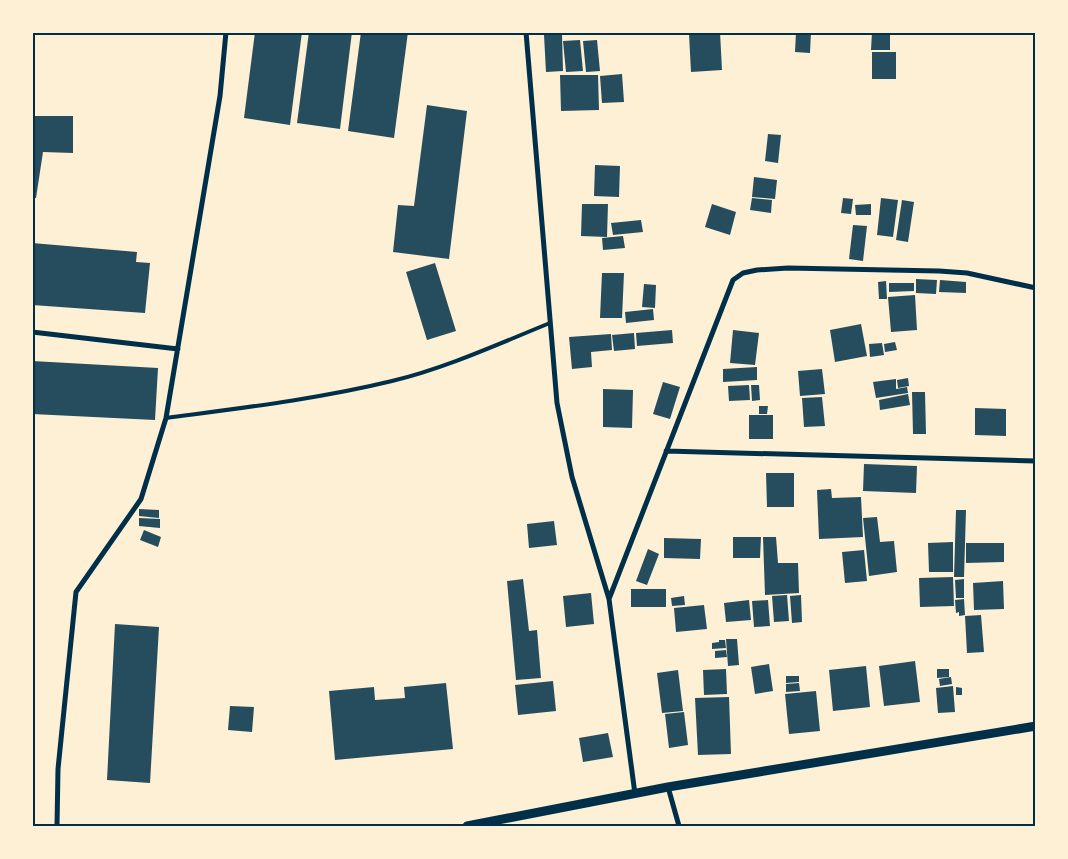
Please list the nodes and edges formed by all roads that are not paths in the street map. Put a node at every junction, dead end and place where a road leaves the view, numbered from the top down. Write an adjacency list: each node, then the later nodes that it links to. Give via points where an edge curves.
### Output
1 (226, 32): 6 (street, via 220,96)
2 (526, 32): 4 (street)
3 (1036, 288): 8 (street, via 967,273 939,271 788,268 743,273 733,280)
4 (550, 323): 7 (lane, via 466,357 393,381 311,398); 10 (street, via 556,403 568,459)
5 (32, 332): 6 (street)
6 (178, 349): 7 (street)
7 (166, 418): 14 (street, via 140,499 76,592 58,769)
8 (666, 450): 9 (street); 10 (street)
9 (1036, 461)
10 (609, 599): 13 (street)
11 (1036, 726): 12 (street)
12 (668, 787): 13 (street); 16 (street)
13 (635, 794): 15 (street)
14 (57, 826)
15 (467, 826)
16 (679, 826)

